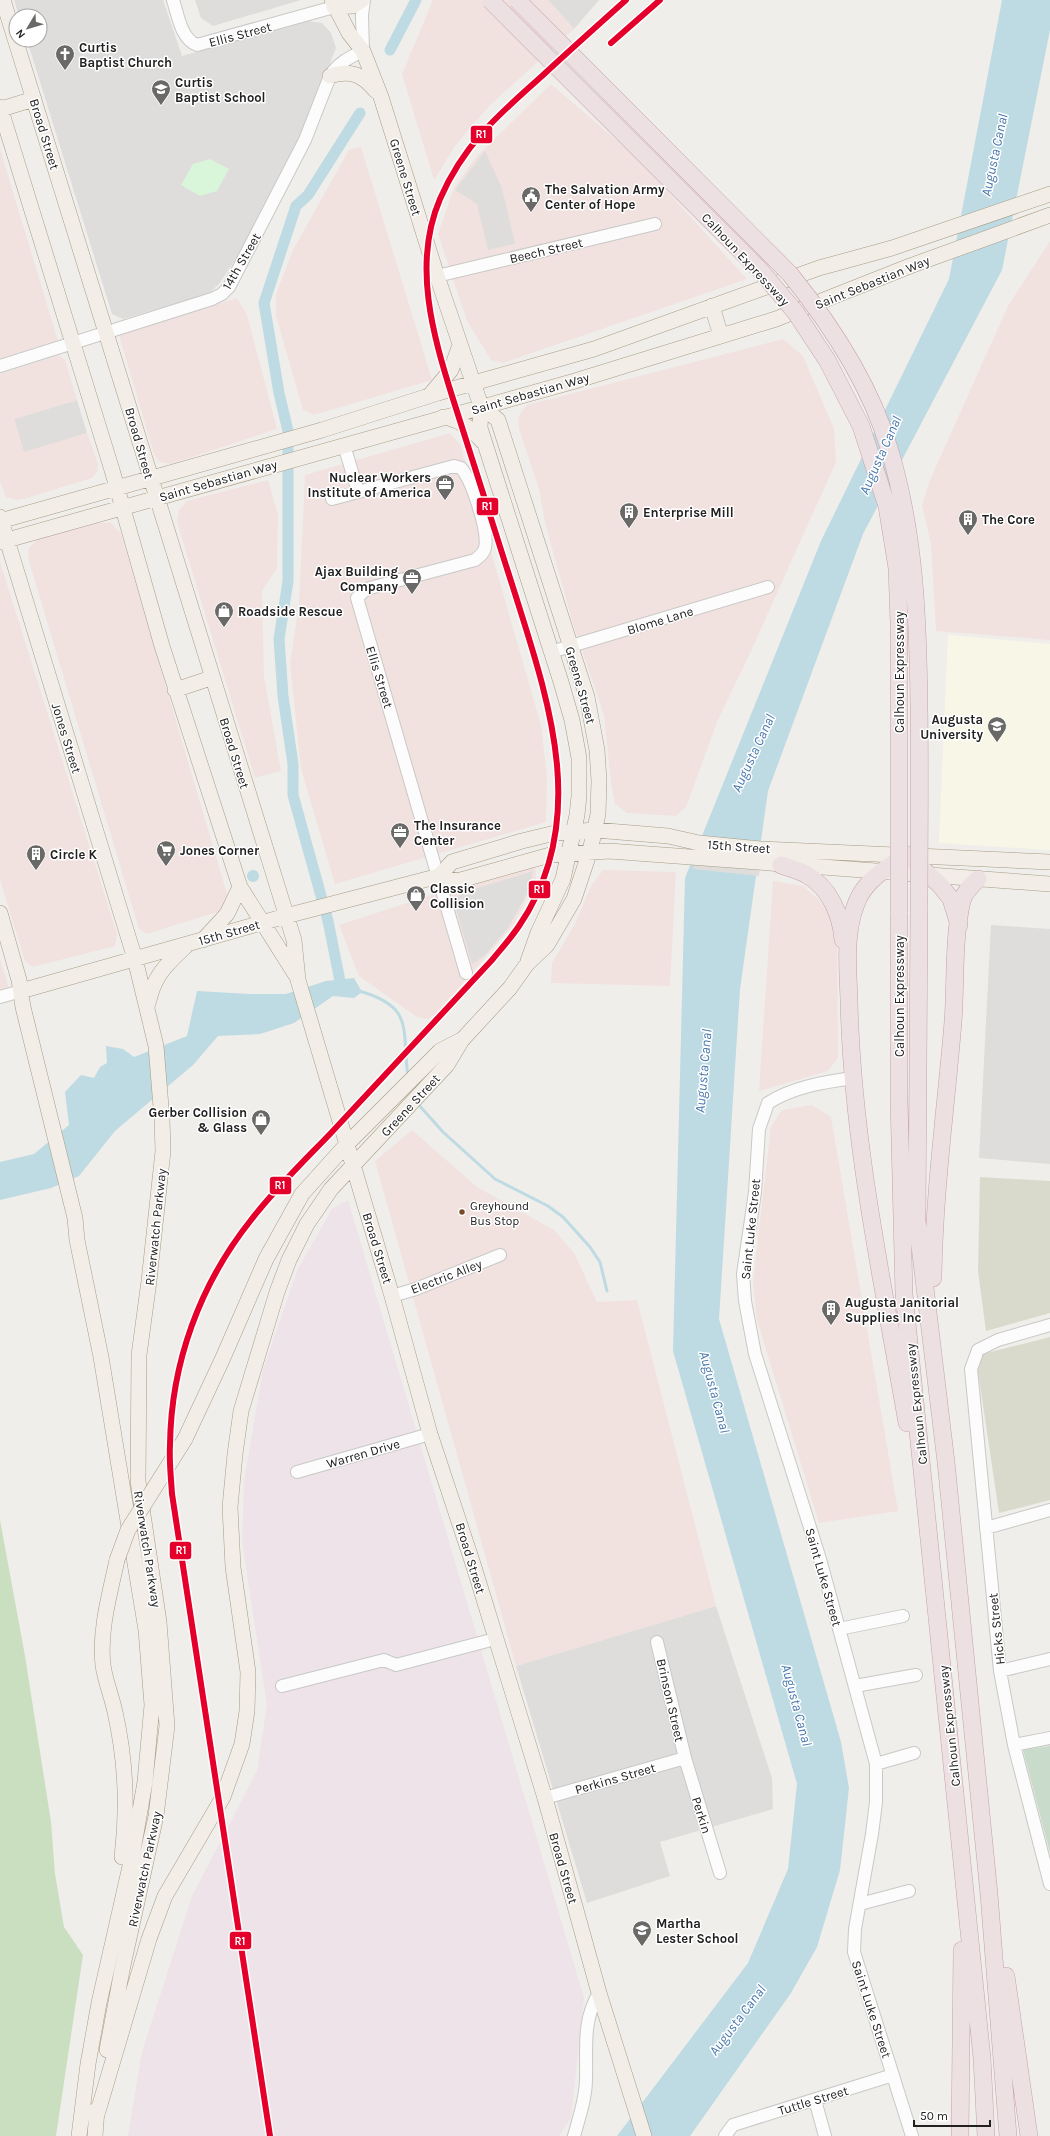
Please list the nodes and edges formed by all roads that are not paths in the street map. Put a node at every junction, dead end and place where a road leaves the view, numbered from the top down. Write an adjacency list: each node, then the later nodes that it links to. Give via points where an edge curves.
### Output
1 (3, 0): 10 (main road, Broad Street)
2 (174, 0): 6 (street, Ellis Street, via 185,36 197,45)
3 (363, 0): 6 (main road, via 353,6); 7 (street)
4 (490, 0): 80 (highway, Calhoun Expressway, bridge, via 760,270 796,313 827,360 861,426 888,506 897,568 899,623 899,1101 904,1294)
5 (517, 0): 75 (highway, Calhoun Expressway, bridge, via 790,274 819,310 843,349 862,383 889,447 903,498 914,563 918,632 917,1221)
6 (333, 3): 7 (main road, Greene Street)
7 (363, 51): 8 (street, 14th Street, via 344,61); 9 (main road, Greene Street)
8 (330, 76): 9 (main road, via 351,72 361,76); 17 (street, 14th Street, via 302,146 229,287 212,299)
9 (381, 97): 15 (main road, Greene Street)
10 (34, 99): 11 (main road); 17 (main road, Broad Street)
11 (0, 108): 19 (main road, Broad Street)
12 (1050, 194): 16 (main road, Saint Sebastian Way, bridge, via 899,246 819,268)
13 (1050, 215): 18 (main road, Saint Sebastian Way, bridge, via 776,319)
14 (655, 224): 15 (street, Beech Street)
15 (437, 276): 20 (main road, Greene Street)
16 (712, 306): 18 (main road); 22 (main road, Saint Sebastian Way, via 594,349)
17 (106, 332): 19 (street, 14th Street); 28 (main road, Broad Street)
18 (721, 336): 24 (main road, Saint Sebastian Way, via 575,381)
19 (72, 344): 21 (street, 14th Street); 29 (main road, Broad Street)
20 (460, 345): 22 (main road, Greene Street); 23 (main road, via 451,370)
21 (0, 366)
22 (473, 383): 23 (main road, Saint Sebastian Way); 24 (main road, Greene Street)
23 (429, 396): 28 (main road, Saint Sebastian Way, via 322,430)
24 (481, 406): 25 (main road, Saint Sebastian Way); 27 (main road, Greene Street, via 480,428); 37 (main road, Greene Street, via 498,420)
25 (443, 417): 26 (main road, Saint Sebastian Way); 27 (main road, via 452,418 469,427)
26 (344, 445): 30 (street); 31 (main road, Saint Sebastian Way)
27 (486, 448): 38 (main road, Greene Street)
28 (150, 479): 29 (main road, Saint Sebastian Way); 31 (main road, Broad Street)
29 (117, 488): 33 (main road, Broad Street); 34 (main road, Saint Sebastian Way)
30 (358, 492): 32 (street); 50 (street, Ellis Street, via 447,467 461,468 470,482 485,534 485,549 476,560 370,588 357,598)
31 (155, 497): 33 (main road, Saint Sebastian Way); 39 (main road, Broad Street)
32 (332, 499)
33 (123, 506): 35 (main road, Saint Sebastian Way); 40 (main road, Broad Street)
34 (0, 520): 35 (main road, Jones Street)
35 (4, 541): 60 (main road, Jones Street)
36 (768, 587): 37 (street, Blome Lane)
37 (570, 646): 38 (street, Blome Lane); 41 (main road, Greene Street, via 587,697 595,737 599,781)
38 (551, 652): 42 (main road, Greene Street, via 572,720 579,758 579,796)
39 (211, 678): 40 (main road); 56 (main road, Broad Street)
40 (175, 690): 54 (main road, Broad Street)
41 (595, 830): 42 (main road, 15th Street); 43 (main road, Greene Street); 46 (main road, 15th Street, via 668,836)
42 (574, 831): 44 (main road, Greene Street); 50 (main road, 15th Street, via 522,841 452,862)
43 (590, 851): 44 (main road, 15th Street); 46 (main road, 15th Street, via 693,858); 62 (main road, Greene Street, via 583,876 565,916 547,946)
44 (568, 853): 50 (main road, 15th Street, via 528,860 457,880); 62 (main road, Greene Street, via 563,879 538,932)
45 (907, 855): 46 (main road, 15th Street); 47 (main road, 15th Street); 49 (highway); 51 (highway)
46 (759, 856): 48 (main road, 15th Street)
47 (1050, 862)
48 (781, 865): 49 (main road, 15th Street); 61 (highway, via 806,874 819,884 827,895 841,922 843,944)
49 (882, 872): 51 (main road, 15th Street); 61 (highway, via 871,880 856,905 848,928)
50 (439, 876): 56 (main road, 15th Street); 63 (street, Ellis Street)
51 (930, 876): 52 (main road, 15th Street); 58 (highway, via 951,900)
52 (978, 879): 53 (main road, 15th Street); 58 (highway, via 968,888 962,900)
53 (1050, 884)
54 (240, 887): 57 (main road, Broad Street); 59 (main road, via 227,914)
55 (0, 913): 65 (main road, Riverwatch Parkway)
56 (286, 916): 57 (main road, 15th Street); 64 (main road, Broad Street, via 294,940)
57 (262, 923): 59 (main road, 15th Street); 64 (main road, Broad Street)
58 (959, 924): 75 (highway, via 953,1021 936,1191)
59 (195, 942): 60 (main road, 15th Street); 67 (main road, via 160,972 152,988)
60 (135, 959): 65 (main road, 15th Street); 67 (main road, Riverwatch Parkway)
61 (848, 960): 69 (highway)
62 (527, 964): 68 (main road, Greene Street, via 510,988)
63 (466, 973)
64 (298, 980): 70 (main road, Broad Street)
65 (21, 991): 66 (street); 102 (main road, Riverwatch Parkway, via 74,1218 101,1356 146,1630 152,1704 145,1782 131,1862)
66 (0, 997)
67 (149, 1011): 106 (main road, Riverwatch Parkway, via 161,1084 163,1151 139,1356 138,1481 160,1622 167,1726 156,1816 111,2023)
68 (462, 1040): 70 (main road, Greene Street, via 440,1051); 71 (main road, Greene Street, via 447,1065)
69 (853, 1078): 80 (highway, via 859,1137); 82 (street, Saint Luke Street, via 804,1088 768,1103 759,1129 755,1192 743,1274 755,1354 820,1559)
70 (347, 1144): 71 (main road, Broad Street); 102 (main road, Greene Street, bridge, via 302,1194 287,1219 266,1259 185,1439 128,1530 117,1560 104,1627 103,1665 115,1712 126,1779 126,1825)
71 (353, 1166): 73 (main road, Broad Street); 106 (main road, Greene Street, via 331,1189 307,1224 289,1260 241,1411 230,1507 233,1567 248,1672 247,1711 242,1744 228,1784 206,1828 165,1896 149,1939)
72 (500, 1255): 73 (street, Electric Alley)
73 (392, 1296): 76 (main road, Broad Street)
74 (1050, 1326): 79 (street, Hicks Street, via 998,1340 978,1350 971,1369)
75 (932, 1346): 95 (highway, Calhoun Expressway)
76 (430, 1434): 77 (street, Warren Drive); 83 (main road, Broad Street)
77 (297, 1472)
78 (1050, 1510): 79 (street)
79 (986, 1528): 86 (street, Hicks Street)
80 (935, 1590): 97 (highway, Calhoun Expressway)
81 (903, 1616): 82 (street)
82 (839, 1629): 89 (street, Saint Luke Street)
83 (495, 1639): 88 (street, via 396,1665 384,1660); 96 (main road, Broad Street)
84 (657, 1642): 93 (street, Brinson Street)
85 (1050, 1659): 86 (street)
86 (1000, 1671): 91 (street, Hicks Street)
87 (916, 1675): 89 (street)
88 (282, 1686)
89 (855, 1686): 94 (street, Saint Luke Street)
90 (1050, 1738): 91 (street)
91 (1014, 1745): 99 (street, Hicks Street)
92 (914, 1753): 94 (street)
93 (684, 1758): 96 (street, Perkins Street); 98 (street, Perkin)
94 (876, 1764): 101 (street, Saint Luke Street, via 874,1821)
95 (977, 1767): 116 (highway, Calhoun Expressway, via 990,1894); 117 (highway)
96 (545, 1798): 103 (main road, Broad Street)
97 (962, 1858): 114 (highway); 115 (highway, Calhoun Expressway, via 982,2058)
98 (720, 1873)
99 (1050, 1884)
100 (909, 1891): 101 (street)
101 (860, 1904): 104 (street, Saint Luke Street, via 854,1952)
102 (113, 1941): 107 (main road, Riverwatch Parkway, via 88,2064)
103 (599, 1993): 109 (street, via 591,2007 585,2051 586,2075); 110 (main road, Broad Street)
104 (893, 2075): 105 (street, Tuttle Street); 113 (street, Saint Luke Street)
105 (815, 2100): 111 (street, Tuttle Street, via 733,2125); 112 (street)
106 (96, 2118): 108 (main road, Riverwatch Parkway)
107 (79, 2136)
108 (95, 2136)
109 (574, 2136)
110 (644, 2136)
111 (724, 2136)
112 (825, 2136)
113 (912, 2136)
114 (960, 2136)
115 (986, 2136)
116 (1008, 2136)
117 (1029, 2136)

